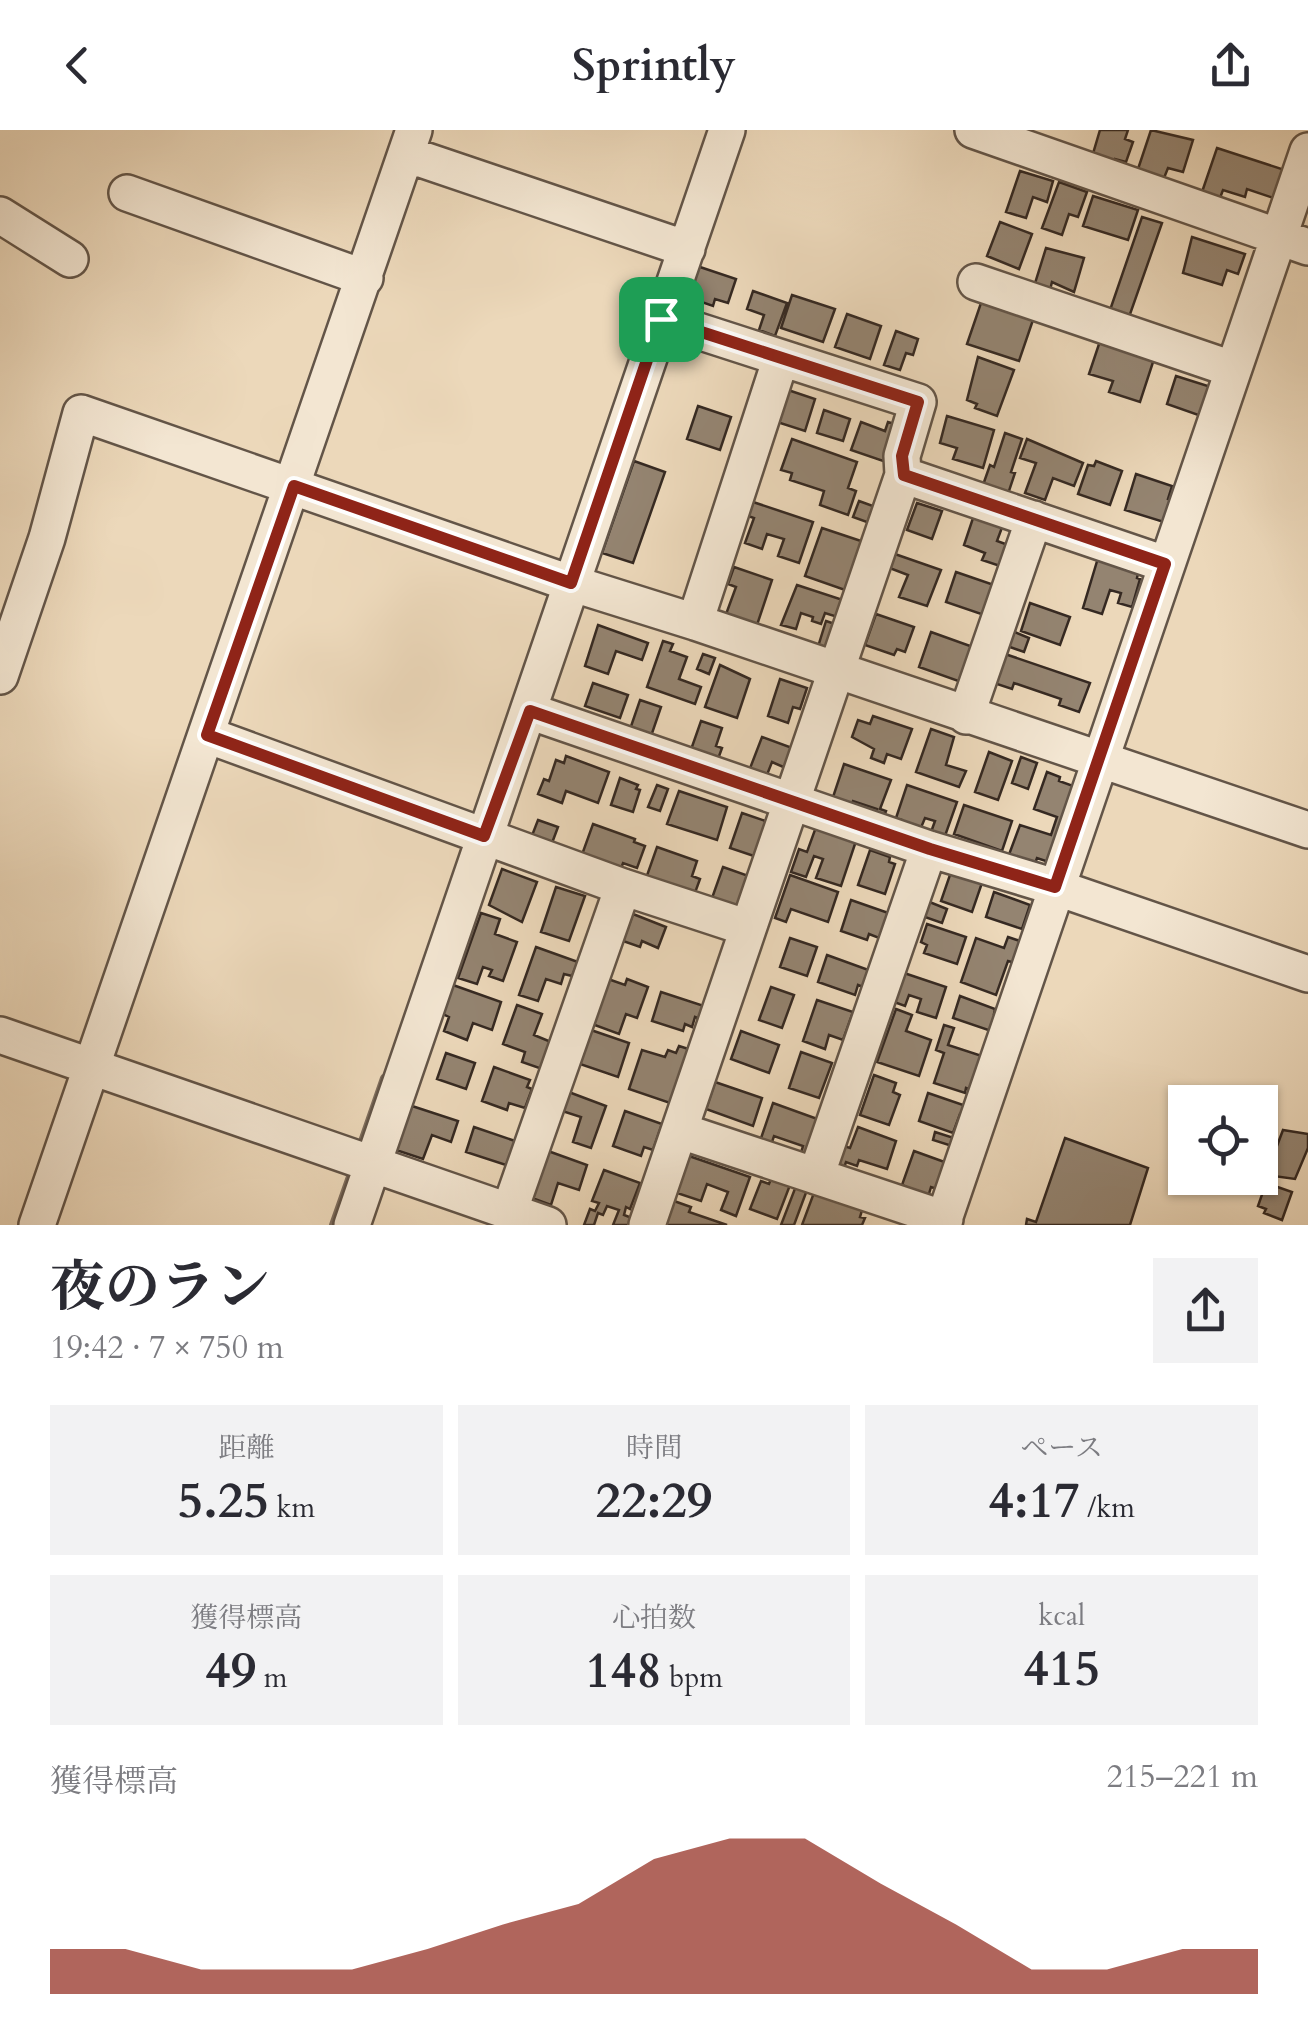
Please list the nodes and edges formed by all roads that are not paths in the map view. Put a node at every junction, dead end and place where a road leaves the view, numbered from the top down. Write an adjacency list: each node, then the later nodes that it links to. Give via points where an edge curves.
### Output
1 (727, 130): 9 (street)
2 (973, 130): 3 (street)
3 (1026, 138): 8 (street)
4 (410, 142): 9 (street); 11 (street)
5 (1308, 151): 8 (street)
6 (127, 193): 11 (street)
7 (0, 215): 10 (street)
8 (1293, 242): 15 (street)
9 (676, 246): 13 (street)
10 (70, 259)
11 (365, 278): 17 (street)
12 (976, 282): 15 (street)
13 (661, 319): 14 (street); 20 (street)
14 (781, 358): 16 (street, via 918,402 902,456); 21 (street)
15 (1232, 370): 19 (street)
16 (904, 475): 18 (street); 22 (street)
17 (294, 486): 20 (street); 23 (street, via 81,414); 26 (street)
18 (1034, 520): 19 (street); 25 (street)
19 (1165, 564): 27 (street)
20 (561, 580): 21 (street); 24 (street)
21 (695, 622): 22 (street)
22 (836, 672): 25 (street); 28 (street)
23 (0, 676)
24 (530, 711): 28 (street); 30 (street)
25 (966, 716): 27 (street)
26 (207, 735): 30 (street); 37 (street)
27 (1100, 758): 29 (street); 33 (street)
28 (791, 800): 31 (street); 34 (street)
29 (1308, 830)
30 (474, 831): 32 (street); 39 (street)
31 (930, 849): 33 (street); 40 (street)
32 (623, 887): 34 (street); 41 (street)
33 (1055, 887): 35 (street); 42 (street)
34 (748, 928): 38 (street)
35 (1308, 974)
36 (0, 1035): 37 (street)
37 (91, 1066): 39 (street); 43 (street)
38 (681, 1131): 40 (street); 46 (street)
39 (362, 1160): 41 (street); 44 (street)
40 (816, 1176): 42 (street)
41 (509, 1212): 45 (street)
42 (943, 1222)
43 (37, 1225)
44 (352, 1225)
45 (548, 1225)
46 (647, 1225)

